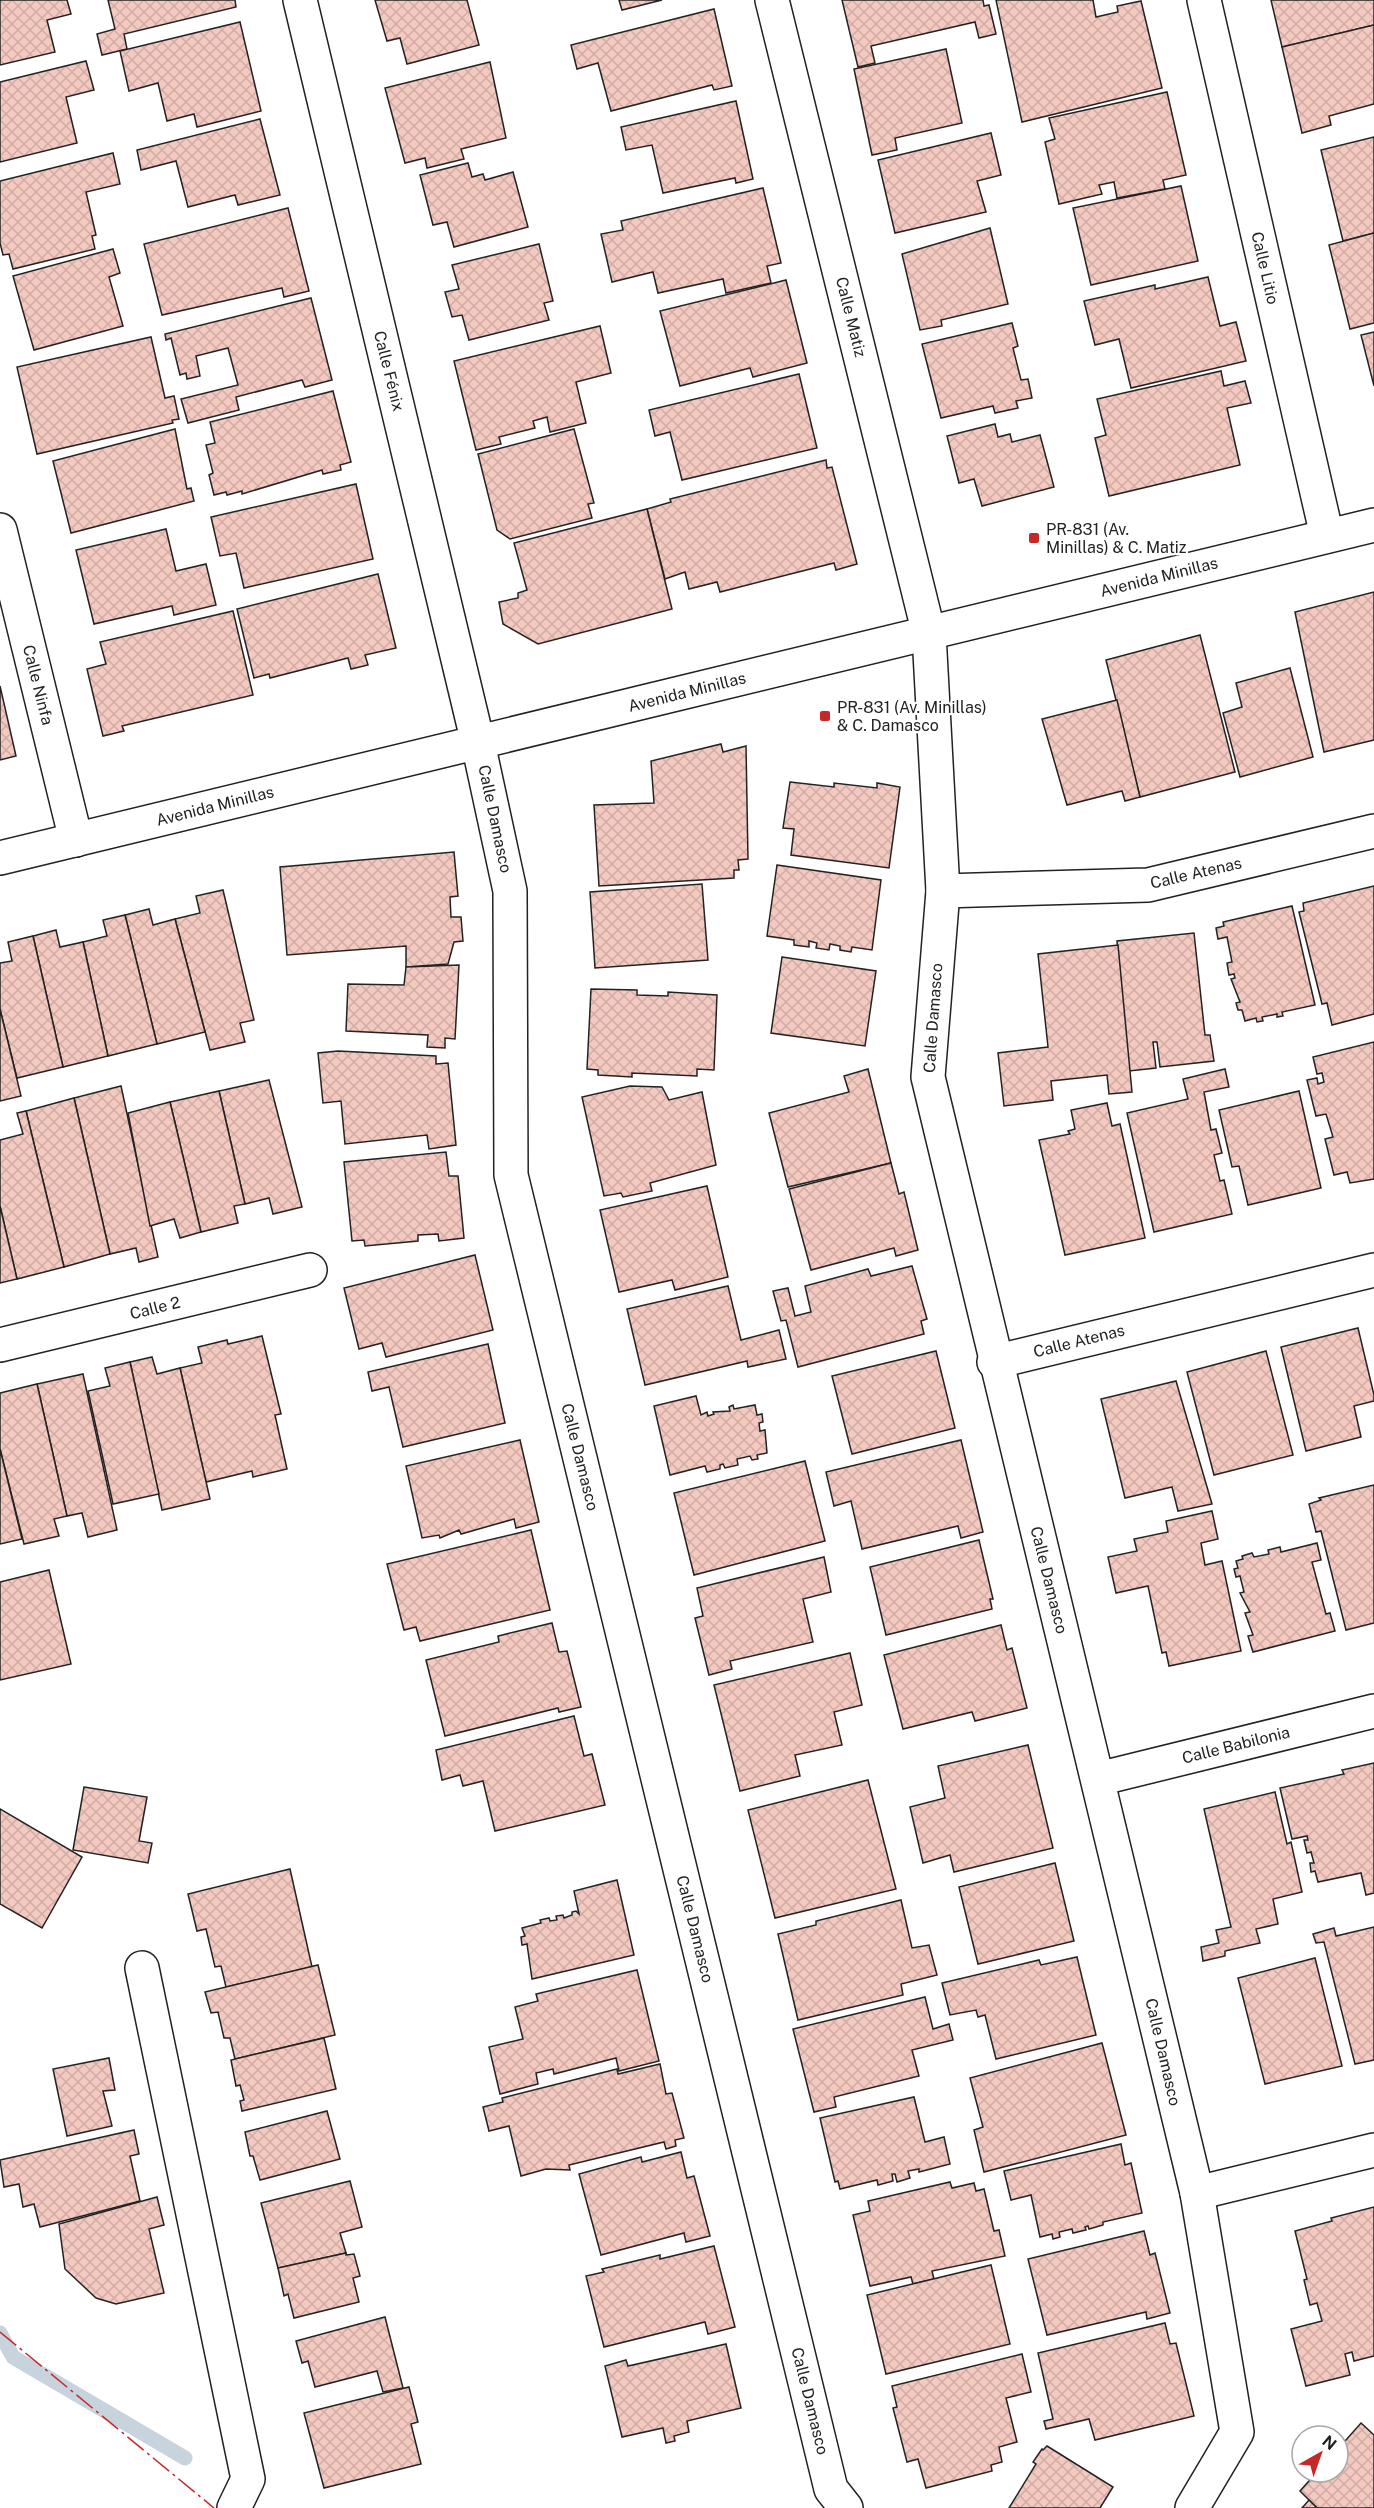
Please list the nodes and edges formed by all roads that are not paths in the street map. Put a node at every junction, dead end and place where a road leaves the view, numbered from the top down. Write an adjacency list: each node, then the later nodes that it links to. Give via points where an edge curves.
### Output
1 (300, 0): 8 (street, Calle Fénix)
2 (772, 0): 7 (street, Calle Matiz)
3 (1204, 0): 6 (street, Calle Litio)
4 (1374, 525): 6 (street, Avenida Minillas)
5 (0, 530): 10 (street, Calle Ninfa)
6 (1327, 536): 7 (street, Avenida Minillas)
7 (930, 634): 8 (street, Avenida Minillas); 12 (street, Calle Damasco)
8 (478, 742): 10 (street, Avenida Minillas); 23 (street, Calle Damasco, via 510,891 511,1175 831,2489)
9 (1374, 831): 12 (street, Calle Atenas, via 1148,885)
10 (76, 840): 11 (street, Avenida Minillas)
11 (0, 858)
12 (943, 891): 16 (street, Calle Damasco, via 928,1077)
13 (310, 1270): 15 (street, Calle 2)
14 (1374, 1270): 16 (street, Calle Atenas)
15 (0, 1345)
16 (994, 1362): 18 (street, Calle Damasco)
17 (1374, 1711): 18 (street, Calle Babilonia)
18 (1098, 1779): 21 (street, Calle Damasco)
19 (142, 1968): 22 (street, via 248,2479)
20 (1374, 2150): 21 (street)
21 (1197, 2193): 24 (street, Calle Damasco, via 1237,2432)
22 (234, 2508)
23 (846, 2508)
24 (1192, 2508)

